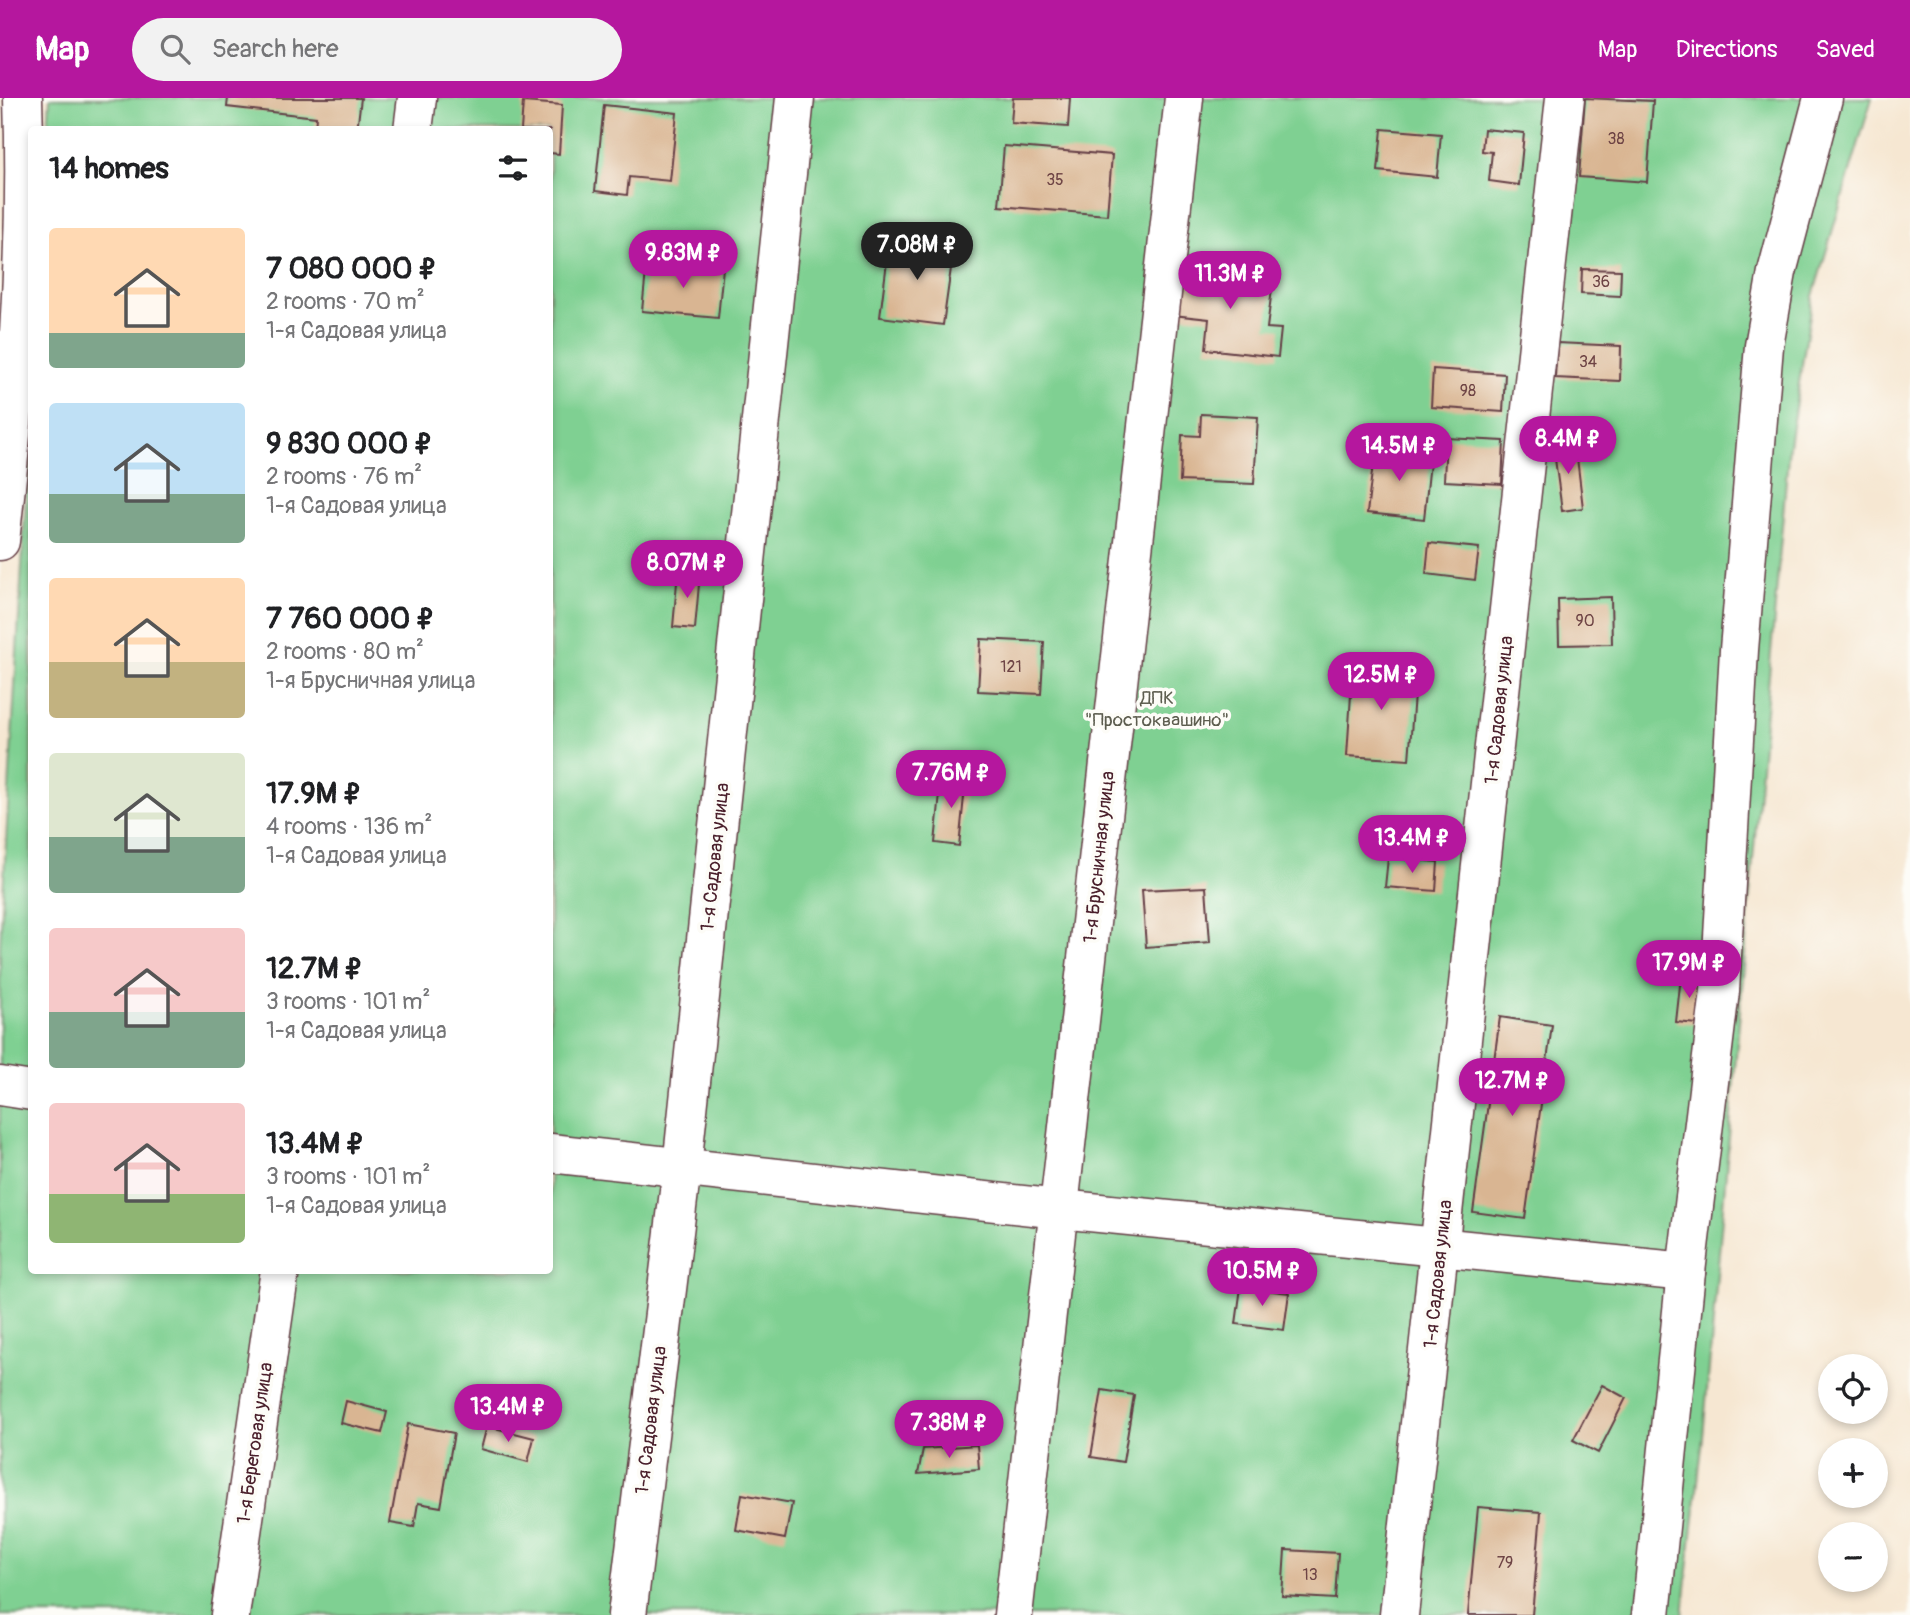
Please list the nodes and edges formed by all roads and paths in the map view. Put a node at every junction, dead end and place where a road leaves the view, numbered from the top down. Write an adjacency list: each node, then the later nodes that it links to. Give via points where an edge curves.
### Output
1 (23, 98): 8 (street, via 23,290)
2 (417, 98): 7 (street)
3 (795, 98): 12 (street, 1-я Садовая улица)
4 (1184, 98): 13 (street, 1-я Брусничная улица)
5 (1565, 98): 14 (street, 1-я Садовая улица)
6 (1823, 98): 15 (street, via 1777,272 1764,346 1740,636 1720,991)
7 (414, 126)
8 (0, 541)
9 (0, 1086): 10 (street)
10 (28, 1090)
11 (553, 1153): 12 (street)
12 (682, 1167): 13 (street); 18 (street, 1-я Садовая улица)
13 (1060, 1209): 14 (street); 19 (street, 1-я Брусничная улица)
14 (1441, 1246): 15 (street); 20 (street, 1-я Садовая улица)
15 (1686, 1272): 21 (street)
16 (279, 1274): 17 (street, 1-я Береговая улица)
17 (230, 1615)
18 (627, 1615)
19 (1013, 1615)
20 (1399, 1615)
21 (1651, 1615)

